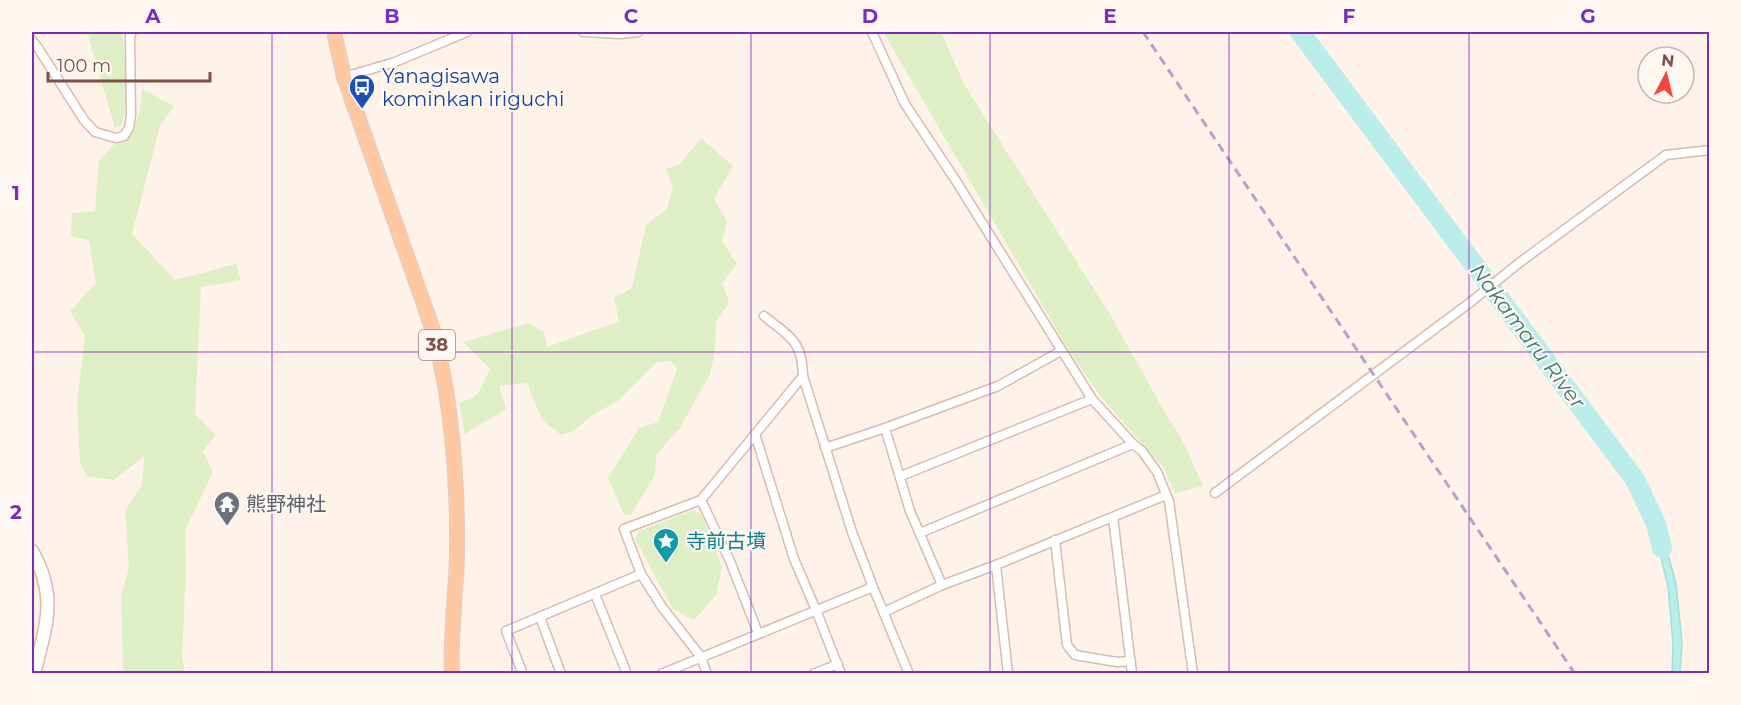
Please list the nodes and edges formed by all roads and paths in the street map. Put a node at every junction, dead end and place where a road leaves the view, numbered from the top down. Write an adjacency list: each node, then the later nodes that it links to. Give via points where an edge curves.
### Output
1 (132, 32): 8 (street, via 129,128 124,136 116,138 95,132 84,120)
2 (334, 32): 9 (main road, 38)
3 (467, 32): 9 (street, via 395,62)
4 (583, 32): 7 (street)
5 (638, 32): 7 (street)
6 (872, 32): 12 (street, via 905,104)
7 (621, 33)
8 (32, 40)
9 (344, 77): 40 (main road, 38, via 441,357 456,504)
10 (1710, 150): 20 (street, via 1665,155)
11 (764, 316): 13 (street, via 797,344)
12 (1061, 351): 14 (street); 15 (street, via 998,386)
13 (803, 376): 16 (street); 18 (street)
14 (1092, 399): 17 (street); 19 (street)
15 (885, 428): 18 (street); 19 (street)
16 (755, 434): 22 (street); 32 (street, via 794,560)
17 (1133, 444): 21 (street, via 1157,472); 24 (street)
18 (825, 448): 30 (street)
19 (901, 476): 24 (street)
20 (1215, 493)
21 (1166, 495): 23 (street); 51 (street)
22 (701, 500): 28 (street, via 624,529); 35 (street)
23 (1113, 517): 25 (street); 37 (street)
24 (920, 533): 29 (street)
25 (1055, 540): 27 (street); 37 (street, via 1067,645 1075,655)
26 (32, 551): 39 (street, via 46,581 48,600)
27 (996, 565): 29 (street); 49 (street)
28 (641, 574): 31 (street); 36 (street)
29 (942, 585): 33 (street)
30 (873, 587): 32 (street); 33 (street)
31 (595, 594): 34 (street); 43 (street)
32 (816, 610): 35 (street); 38 (street)
33 (884, 612): 48 (street)
34 (540, 617): 41 (street, via 506,631); 42 (street)
35 (758, 633): 36 (street)
36 (701, 657): 44 (street); 45 (street)
37 (1131, 661): 50 (street)
38 (838, 664): 46 (street); 47 (street)
39 (34, 674)
40 (452, 674)
41 (523, 674)
42 (561, 674)
43 (627, 674)
44 (661, 674)
45 (707, 674)
46 (813, 674)
47 (842, 674)
48 (909, 674)
49 (1008, 674)
50 (1132, 674)
51 (1193, 674)

